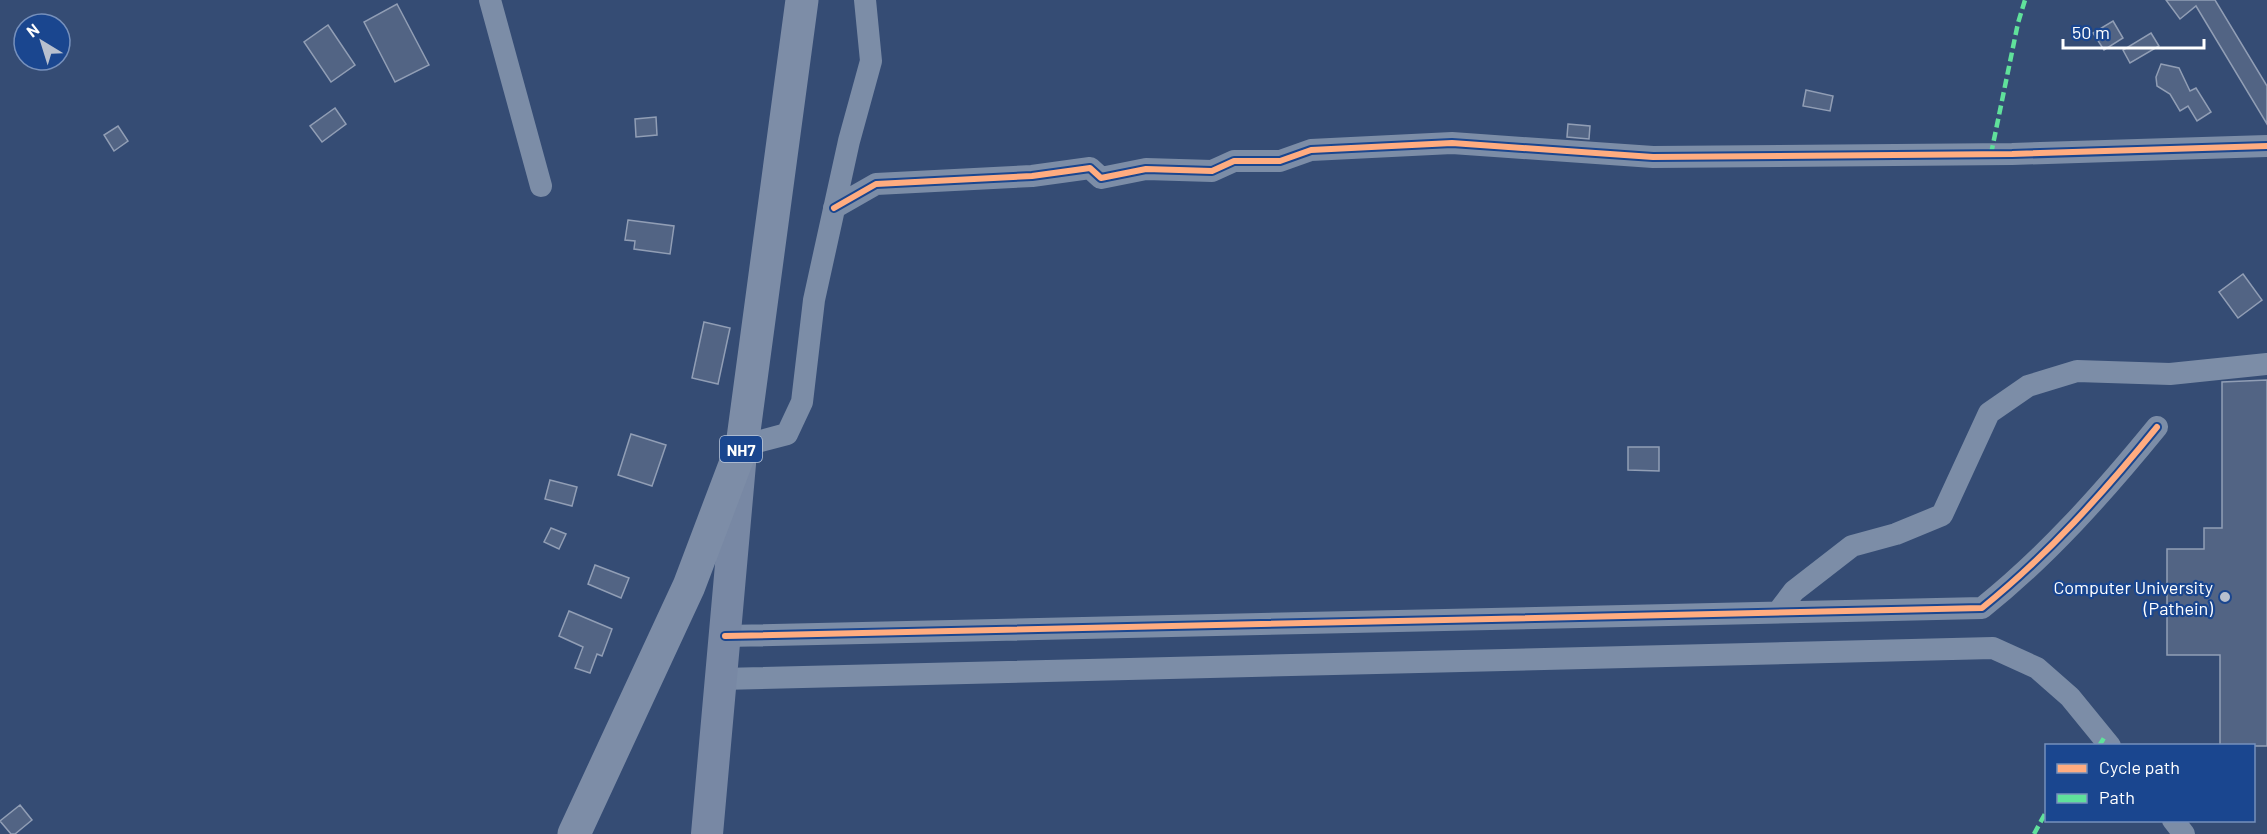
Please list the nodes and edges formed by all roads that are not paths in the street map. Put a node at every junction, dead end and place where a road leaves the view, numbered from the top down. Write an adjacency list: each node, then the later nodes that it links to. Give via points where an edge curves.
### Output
1 (490, 0): 5 (street)
2 (802, 0): 9 (highway, NH7)
3 (865, 0): 6 (street, via 871,61)
4 (2267, 146): 6 (street, via 2012,154 1653,157 1452,143 1311,150 1280,161 1234,161 1212,171 1146,169 1101,177 1090,168 1023,177 876,184)
5 (541, 186)
6 (834, 208): 9 (street, via 814,300 802,402 787,434)
7 (2267, 364): 10 (street, via 2170,374 2077,371 2028,386 1989,413 1942,515 1852,546 1794,591)
8 (2157, 427): 10 (street, via 2018,579 1982,608)
9 (742, 446): 11 (main road); 15 (highway, NH7, via 689,586)
10 (1778, 612): 11 (street)
11 (724, 636): 12 (main road)
12 (721, 679): 13 (street, via 1993,648 2037,669 2070,697); 16 (main road)
13 (2108, 744)
14 (2175, 822): 17 (street)
15 (574, 834)
16 (707, 834)
17 (2184, 834)

